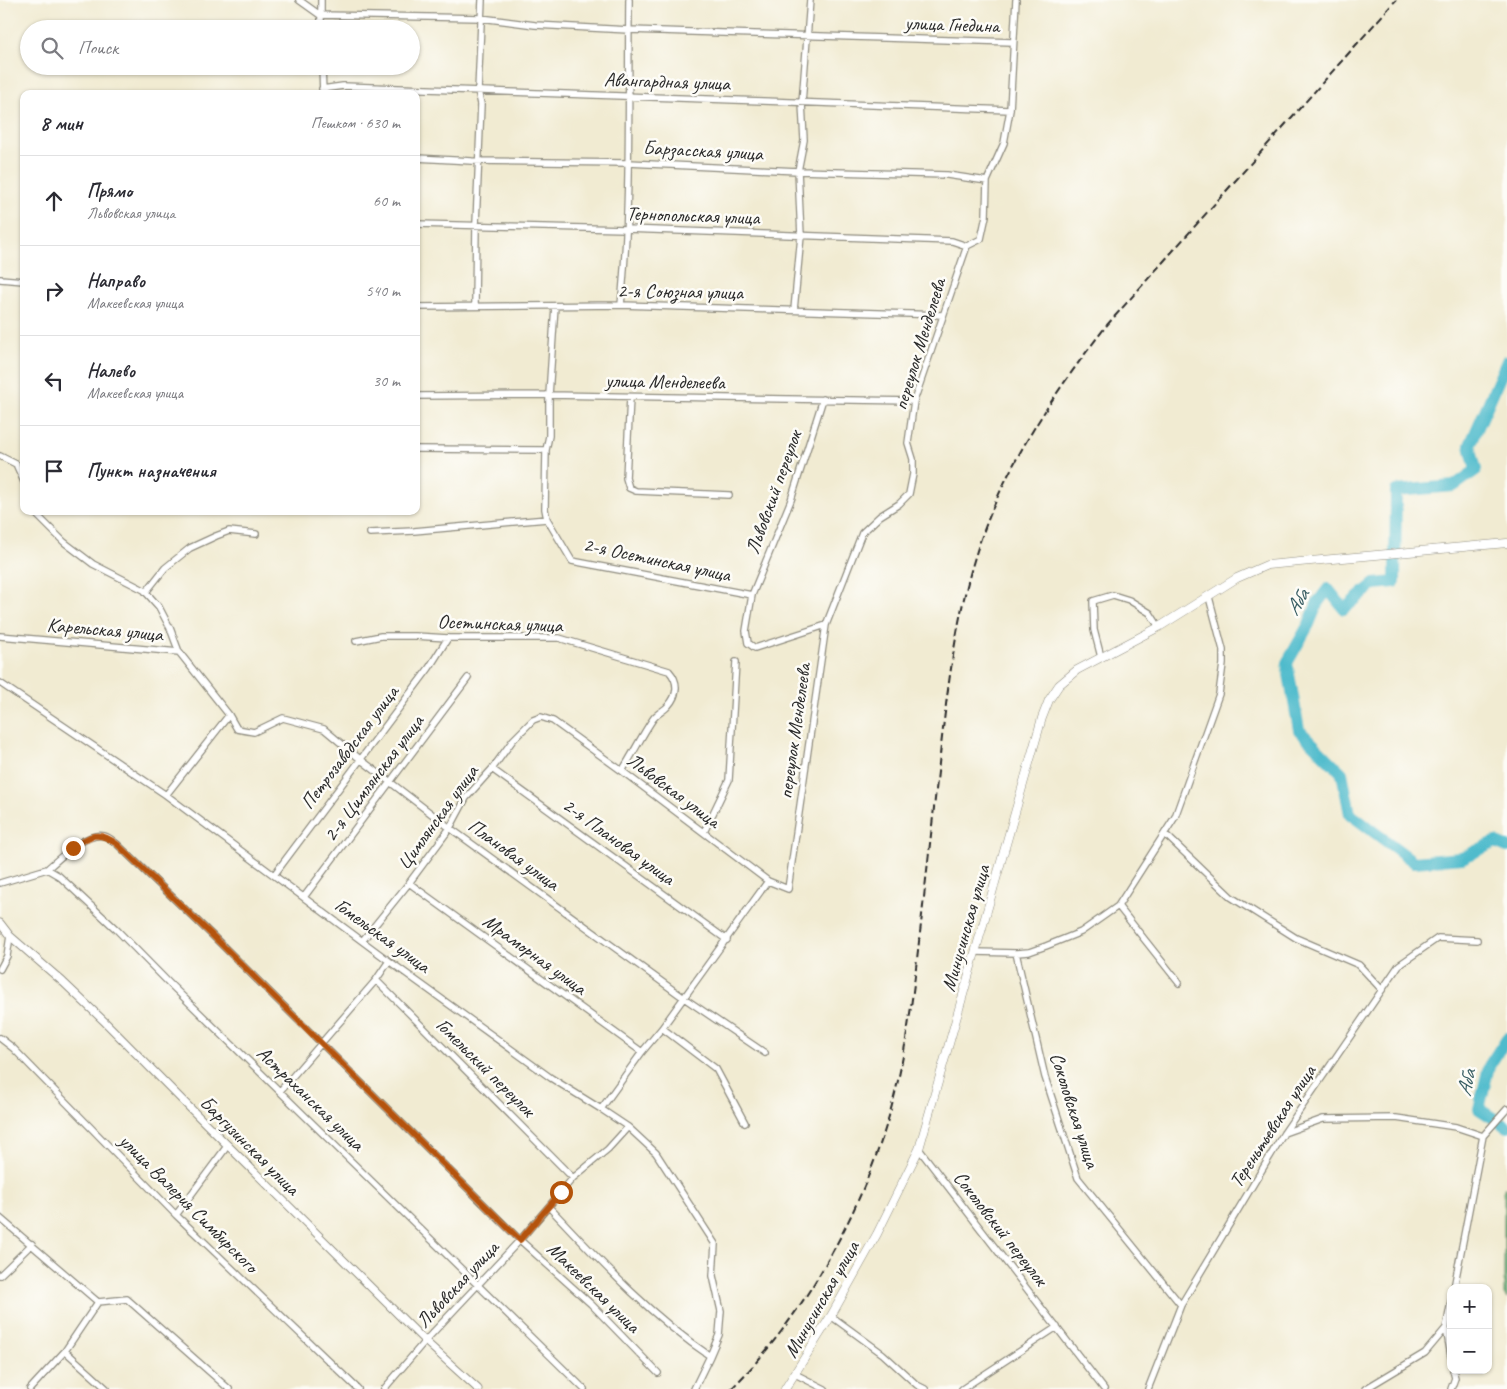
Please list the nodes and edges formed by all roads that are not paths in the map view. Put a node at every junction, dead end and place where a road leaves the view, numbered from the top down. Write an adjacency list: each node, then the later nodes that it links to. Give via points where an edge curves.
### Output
1 (298, 0): 7 (street)
2 (321, 0): 7 (street)
3 (482, 0): 8 (street)
4 (629, 0): 10 (street)
5 (810, 0): 11 (street)
6 (1016, 0): 12 (street, переулок Менделеева)
7 (320, 15): 8 (street, улица Гнедина); 9 (street)
8 (481, 18): 10 (street, улица Гнедина, via 535,26); 16 (street)
9 (320, 20)
10 (629, 30): 11 (street, улица Гнедина); 17 (street)
11 (808, 36): 12 (street, улица Гнедина); 18 (street)
12 (1014, 42): 19 (street, переулок Менделеева)
13 (322, 75): 14 (street)
14 (322, 90)
15 (329, 90): 16 (street, Авангардная улица, via 342,86)
16 (478, 91): 17 (street, Авангардная улица); 21 (street, via 481,104)
17 (628, 95): 18 (street, Авангардная улица); 22 (street)
18 (802, 103): 19 (street, Авангардная улица); 23 (street, via 804,140)
19 (1010, 110): 24 (street, переулок Менделеева, via 1004,143)
20 (420, 158): 21 (street, Барзасская улица)
21 (480, 162): 22 (street, Барзасская улица); 26 (street)
22 (628, 163): 23 (street, Барзасская улица); 27 (street)
23 (798, 171): 24 (street, Барзасская улица, via 952,175); 28 (street)
24 (987, 181): 29 (street, переулок Менделеева, via 986,216 981,240)
25 (420, 224): 26 (street, Тернопольская улица)
26 (476, 224): 27 (street, Тернопольская улица); 33 (street)
27 (626, 229): 28 (street, Тернопольская улица); 32 (street)
28 (801, 236): 29 (street, Тернопольская улица, via 952,241); 36 (street)
29 (967, 246): 37 (street, переулок Менделеева)
30 (0, 279): 31 (street)
31 (20, 281)
32 (621, 305): 34 (street, 2-я Союзная улица); 36 (street, 2-я Союзная улица)
33 (475, 306): 34 (street, 2-я Союзная улица); 35 (street, 2-я Союзная улица)
34 (555, 306): 38 (street)
35 (420, 307)
36 (794, 310): 37 (street, 2-я Союзная улица)
37 (943, 315): 42 (street, переулок Менделеева)
38 (549, 395): 39 (street, улица Менделеева); 40 (street, улица Менделеева); 44 (street)
39 (420, 396)
40 (630, 397): 41 (street, улица Менделеева); 47 (street, via 626,478 629,488 636,491)
41 (823, 399): 42 (street, улица Менделеева); 54 (street, Львовский переулок, via 791,500)
42 (914, 401): 56 (street, переулок Менделеева, via 908,443 913,459 909,494 862,533)
43 (420, 449): 44 (street)
44 (546, 450): 49 (street)
45 (0, 456): 46 (street, via 16,464)
46 (20, 473)
47 (729, 495)
48 (38, 515): 53 (street, Карельская улица, via 64,542 94,564)
49 (547, 519): 50 (street); 54 (street, 2-я Осетинская улица, via 572,561)
50 (370, 533)
51 (256, 534): 53 (street, via 229,531 190,548 165,568)
52 (1507, 543): 55 (main road, Минусинская улица, via 1267,565 1237,578)
53 (146, 592): 61 (street, Карельская улица, via 159,607)
54 (752, 594): 56 (street, Львовский переулок, via 746,631 748,642 755,648)
55 (1209, 597): 57 (main road, Минусинская улица); 75 (street, via 1223,650 1222,678 1180,807)
56 (826, 625): 81 (street, переулок Менделеева)
57 (1159, 627): 62 (main road, Минусинская улица); 62 (street, via 1150,613 1129,600 1112,595 1093,600 1094,630)
58 (0, 636): 61 (street, Карельская улица)
59 (448, 638): 60 (street, Осетинская улица, via 381,636); 68 (street, Петрозаводская улица); 70 (street, Осетинская улица, via 559,638 668,671 677,686 674,697 668,707 654,717)
60 (356, 641)
61 (179, 652): 66 (street)
62 (1101, 657): 89 (main road, Минусинская улица, via 1059,685 1045,709)
63 (736, 662): 74 (street, via 729,780)
64 (468, 678): 71 (street, 2-я Цимлянская улица)
65 (0, 684): 72 (street, Гомельская улица)
66 (229, 715): 68 (street, Плановая улица, via 237,730 254,732 284,718 324,729); 72 (street)
67 (541, 717): 69 (street, Цимлянская улица, via 533,720 513,740); 70 (street, Львовская улица, via 553,721)
68 (360, 759): 71 (street, Плановая улица); 77 (street, Петрозаводская улица)
69 (492, 769): 73 (street, Цимлянская улица, via 466,798); 87 (street, 2-я Плановая улица)
70 (622, 771): 74 (street, Львовская улица)
71 (390, 782): 73 (street, Плановая улица); 82 (street, 2-я Цимлянская улица)
72 (166, 795): 77 (street, Гомельская улица)
73 (450, 828): 80 (street, Цимлянская улица); 96 (street, Плановая улица)
74 (704, 832): 78 (street, Львовская улица)
75 (1165, 834): 83 (street); 95 (street, via 1230,897 1296,938 1359,966)
76 (47, 868): 79 (street); 99 (street, Макеевская улица, via 86,838 102,835 110,838); 102 (street, Астраханская улица, via 117,930)
77 (274, 874): 82 (street, Гомельская улица)
78 (768, 881): 81 (street, Львовская улица); 87 (street)
79 (0, 883)
80 (409, 883): 86 (street, Цимлянская улица); 100 (street, Мраморная улица)
81 (788, 889)
82 (304, 897): 86 (street, Гомельская улица)
83 (1118, 906): 90 (street, via 1076,934 1029,952); 94 (street)
84 (0, 923): 85 (street, Баргузинская улица)
85 (10, 936): 92 (street, via 7,956); 109 (street, Баргузинская улица, via 64,982)
86 (363, 940): 91 (street, Гомельская улица)
87 (727, 940): 96 (street)
88 (1478, 940): 95 (street, Тереньтьевская улица, via 1438,938 1399,966)
89 (975, 952): 90 (street); 110 (main road, Минусинская улица)
90 (1016, 953): 121 (street, Соколовская улица, via 1045,1077 1078,1178)
91 (389, 961): 93 (street); 103 (street, Гомельская улица, via 551,1078)
92 (0, 969)
93 (376, 980): 99 (street); 111 (street, Гомельский переулок)
94 (1179, 982)
95 (1382, 990): 107 (street, Тереньтьевская улица)
96 (684, 998): 97 (street); 101 (street, Плановая улица)
97 (662, 1028): 100 (street); 105 (street, via 716,1069)
98 (0, 1038): 113 (street, улица Валерия Симбирского)
99 (320, 1042): 102 (street); 115 (street, Макеевская улица)
100 (642, 1052): 103 (street)
101 (765, 1053)
102 (280, 1091): 119 (street, Астраханская улица)
103 (601, 1108): 106 (street, Гомельская улица)
104 (1507, 1109): 108 (street)
105 (745, 1123)
106 (628, 1128): 111 (street, Львовская улица); 129 (street, Гомельская улица, via 656,1153 715,1244 713,1276 721,1311 719,1335)
107 (1284, 1133): 108 (street, via 1323,1119 1396,1118 1456,1127); 121 (street, Тереньтьевская улица)
108 (1483, 1136): 118 (street)
109 (228, 1145): 113 (street); 127 (street, Баргузинская улица)
110 (919, 1149): 122 (main road, Минусинская улица); 124 (street, Соколовский переулок)
111 (573, 1178): 112 (street, Львовская улица)
112 (549, 1207): 115 (street, Львовская улица); 129 (street, via 605,1267 685,1339)
113 (176, 1215): 136 (street, улица Валерия Симбирского)
114 (0, 1218): 116 (street)
115 (520, 1240): 119 (street, Львовская улица); 130 (street, Макеевская улица, via 591,1304)
116 (32, 1244): 117 (street); 120 (street)
117 (0, 1275)
118 (1455, 1284)
119 (478, 1286): 127 (street, Львовская улица); 139 (street, Астраханская улица)
120 (98, 1302): 128 (street); 135 (street, via 127,1299)
121 (1181, 1305): 146 (street, Тереньтьевская улица)
122 (831, 1316): 131 (main road, Минусинская улица); 143 (street)
123 (1447, 1323): 125 (street)
124 (1057, 1327): 144 (street); 145 (street, Соколовский переулок)
125 (1446, 1328): 126 (street); 147 (street, via 1425,1353)
126 (1447, 1334)
127 (425, 1341): 137 (street, Львовская улица); 138 (street, Баргузинская улица)
128 (66, 1351): 133 (street); 134 (street)
129 (710, 1356): 140 (street)
130 (658, 1373)
131 (796, 1374): 141 (main road, Минусинская улица); 142 (street)
132 (1454, 1374): 148 (street)
133 (30, 1389)
134 (107, 1389)
135 (229, 1389)
136 (358, 1389)
137 (384, 1389)
138 (478, 1389)
139 (584, 1389)
140 (694, 1389)
141 (785, 1389)
142 (825, 1389)
143 (925, 1389)
144 (962, 1389)
145 (1104, 1389)
146 (1148, 1389)
147 (1365, 1389)
148 (1451, 1389)

